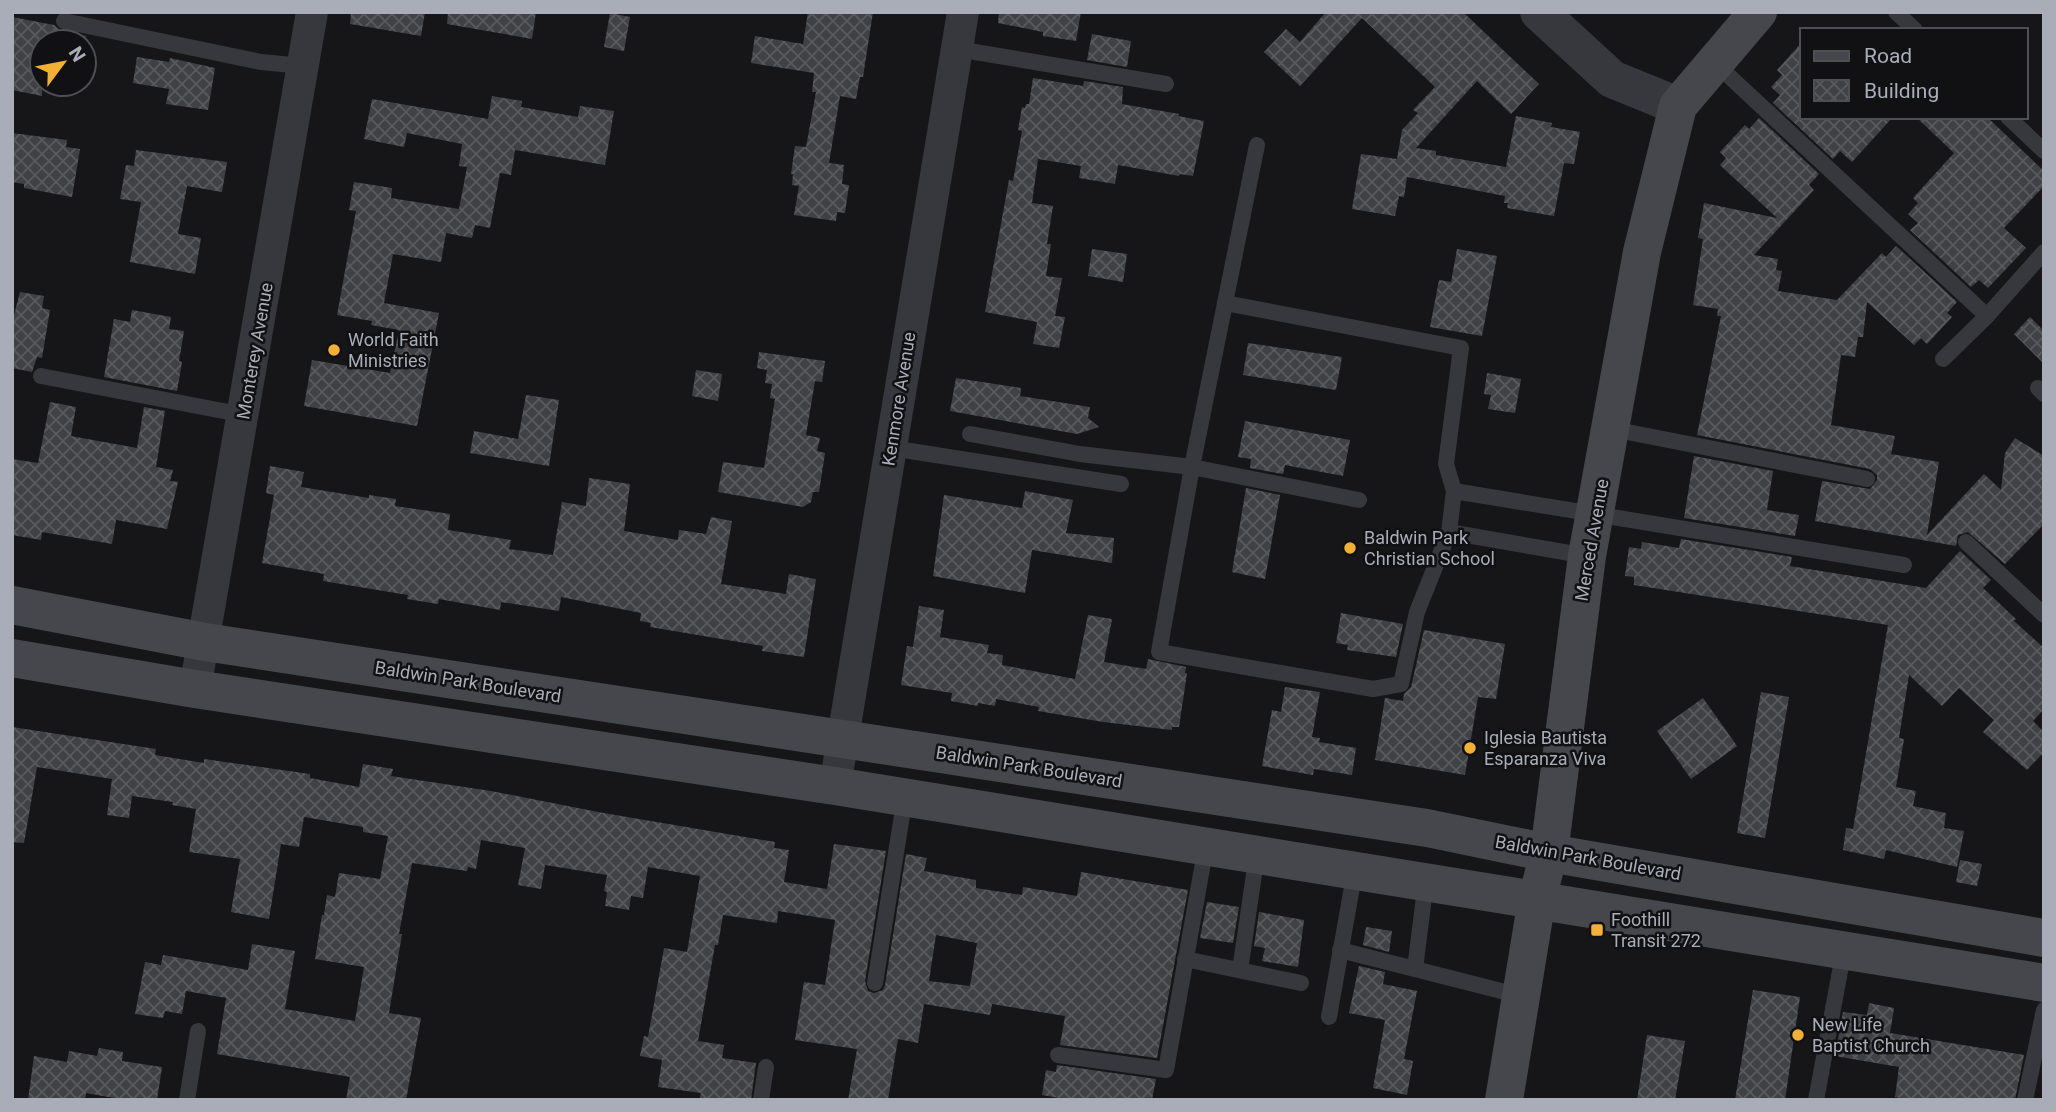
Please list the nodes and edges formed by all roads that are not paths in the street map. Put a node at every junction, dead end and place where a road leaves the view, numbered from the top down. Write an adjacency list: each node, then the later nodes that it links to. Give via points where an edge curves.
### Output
1 (312, 12): 10 (street, Monterey Avenue)
2 (963, 12): 8 (street, Kenmore Avenue)
3 (1539, 12): 12 (street, via 1612,79)
4 (1758, 12): 9 (main road, Merced Avenue)
5 (1896, 12): 7 (lane)
6 (64, 21): 10 (lane, via 261,62)
7 (1913, 28)
8 (957, 49): 11 (lane); 24 (street, Kenmore Avenue)
9 (1715, 63): 12 (main road, Merced Avenue); 18 (lane)
10 (303, 66): 21 (street, Monterey Avenue)
11 (1166, 84)
12 (1678, 106): 22 (main road, Merced Avenue, via 1642,252)
13 (2010, 119): 15 (lane)
14 (1257, 145): 17 (lane)
15 (2044, 151)
16 (2044, 252): 18 (lane)
17 (1224, 303): 25 (lane); 28 (lane, via 1461,348 1446,464)
18 (1987, 316): 19 (lane)
19 (1943, 359)
20 (41, 376): 21 (lane)
21 (244, 415): 37 (street, Monterey Avenue)
22 (1612, 429): 26 (lane); 30 (main road, Merced Avenue)
23 (970, 434): 25 (lane, via 1080,454)
24 (891, 448): 27 (lane); 40 (street, Kenmore Avenue)
25 (1192, 467): 29 (lane); 31 (lane, via 1159,652 1373,689 1401,684 1417,611)
26 (1867, 479)
27 (1121, 484)
28 (1454, 491): 30 (lane); 31 (lane)
29 (1359, 500)
30 (1595, 516): 33 (main road, Merced Avenue); 34 (lane)
31 (1449, 532): 33 (lane)
32 (1966, 542): 36 (lane)
33 (1587, 556): 44 (main road, Merced Avenue)
34 (1904, 565)
35 (12, 605): 37 (main road, Baldwin Park Boulevard)
36 (2044, 615)
37 (205, 642): 39 (street, Monterey Avenue); 40 (main road, Baldwin Park Boulevard)
38 (12, 658): 39 (main road)
39 (195, 689): 41 (main road)
40 (842, 739): 41 (street, Kenmore Avenue); 44 (main road, Baldwin Park Boulevard, via 1427,828)
41 (835, 786): 42 (main road)
42 (905, 797): 43 (main road); 57 (lane)
43 (1206, 846): 45 (main road); 52 (lane)
44 (1549, 852): 48 (main road, Merced Avenue); 49 (main road, Baldwin Park Boulevard)
45 (1257, 854): 46 (main road); 54 (lane)
46 (1354, 870): 47 (main road); 50 (lane)
47 (1426, 881): 48 (main road); 53 (lane)
48 (1537, 899): 51 (main road); 58 (main road, Merced Avenue)
49 (2044, 938)
50 (1340, 950): 53 (lane); 60 (lane)
51 (1844, 950): 56 (main road); 67 (lane)
52 (1185, 959): 54 (lane); 62 (lane, via 1166,1070)
53 (1415, 969): 58 (lane)
54 (1240, 970): 55 (lane)
55 (1301, 983)
56 (2044, 983)
57 (875, 984)
58 (1521, 996): 66 (main road, Merced Avenue)
59 (2044, 1010): 68 (lane)
60 (1329, 1017)
61 (198, 1031): 64 (lane)
62 (1058, 1055)
63 (766, 1067): 65 (lane)
64 (187, 1100)
65 (761, 1100)
66 (1504, 1100)
67 (1816, 1100)
68 (2025, 1100)

